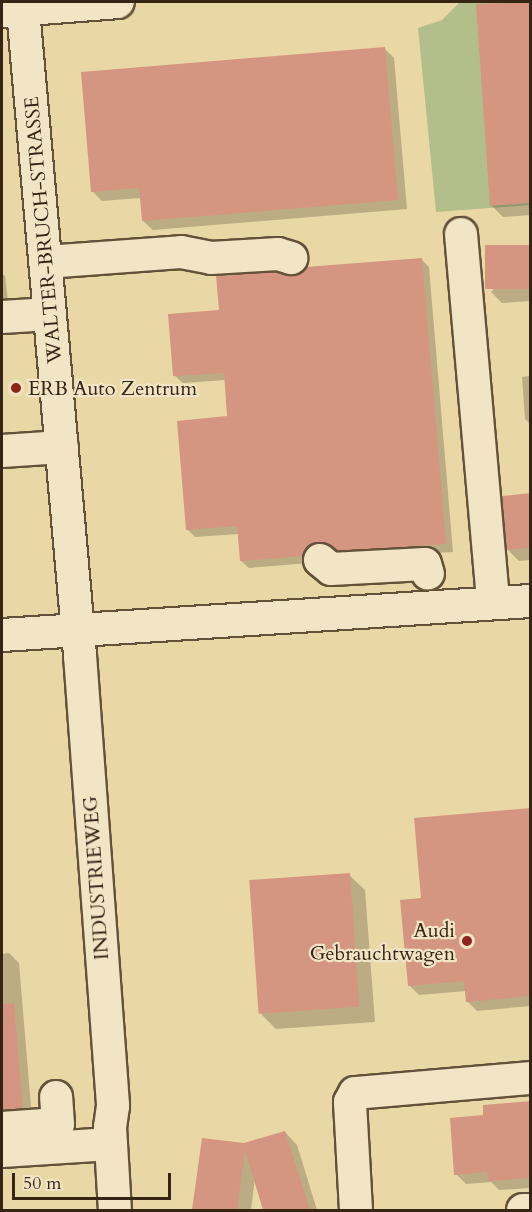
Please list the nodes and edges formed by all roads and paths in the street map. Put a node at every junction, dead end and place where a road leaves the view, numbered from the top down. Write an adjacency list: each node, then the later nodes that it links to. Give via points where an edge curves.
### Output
1 (118, 2): 2 (street)
2 (12, 10): 5 (street, WALTER-BRUCH-STRASSE)
3 (462, 234): 13 (street)
4 (291, 258): 5 (street, via 278,254 211,258 181,252)
5 (46, 262): 6 (street, WALTER-BRUCH-STRASSE)
6 (50, 314): 7 (street); 8 (street, WALTER-BRUCH-STRASSE)
7 (2, 317)
8 (62, 447): 9 (street); 14 (street, WALTER-BRUCH-STRASSE)
9 (2, 451)
10 (320, 560): 11 (street, via 331,569 425,564)
11 (429, 574)
12 (531, 601): 13 (street)
13 (493, 603): 14 (street)
14 (78, 629): 15 (street); 19 (street, INDUSTRIEWEG, via 113,1106)
15 (2, 634)
16 (531, 1078): 22 (street, via 355,1093 350,1102)
17 (56, 1097): 18 (street, via 58,1124)
18 (2, 1128)
19 (110, 1136): 20 (street); 21 (street, INDUSTRIEWEG)
20 (2, 1151)
21 (115, 1210)
22 (356, 1210)
23 (523, 1210): 24 (street)
24 (531, 1210)

